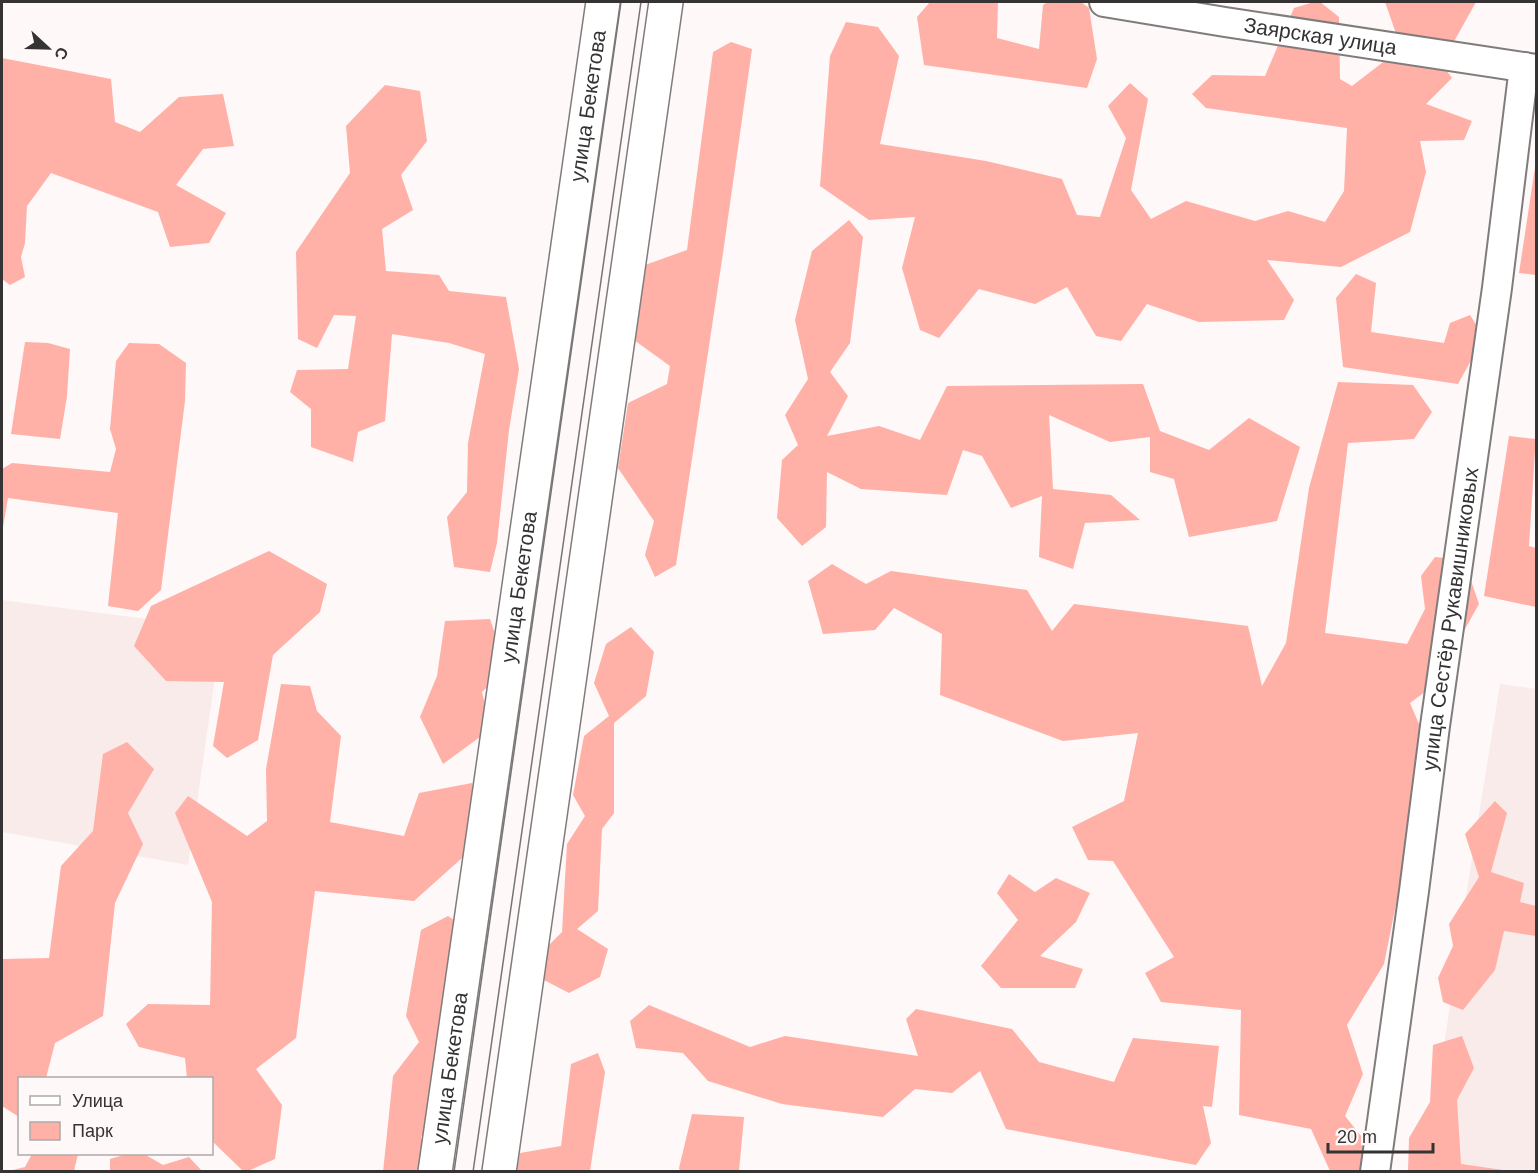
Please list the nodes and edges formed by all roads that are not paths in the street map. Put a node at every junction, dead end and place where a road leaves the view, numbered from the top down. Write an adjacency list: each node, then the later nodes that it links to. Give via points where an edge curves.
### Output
1 (603, 2): 6 (main road, улица Бекетова)
2 (666, 2): 7 (main road)
3 (1104, 2): 4 (street, Заярская улица)
4 (1226, 12): 5 (street, Заярская улица)
5 (1530, 68): 8 (street, улица Сестёр Рукавишниковых, via 1434,726)
6 (435, 1172)
7 (499, 1172)
8 (1376, 1172)

